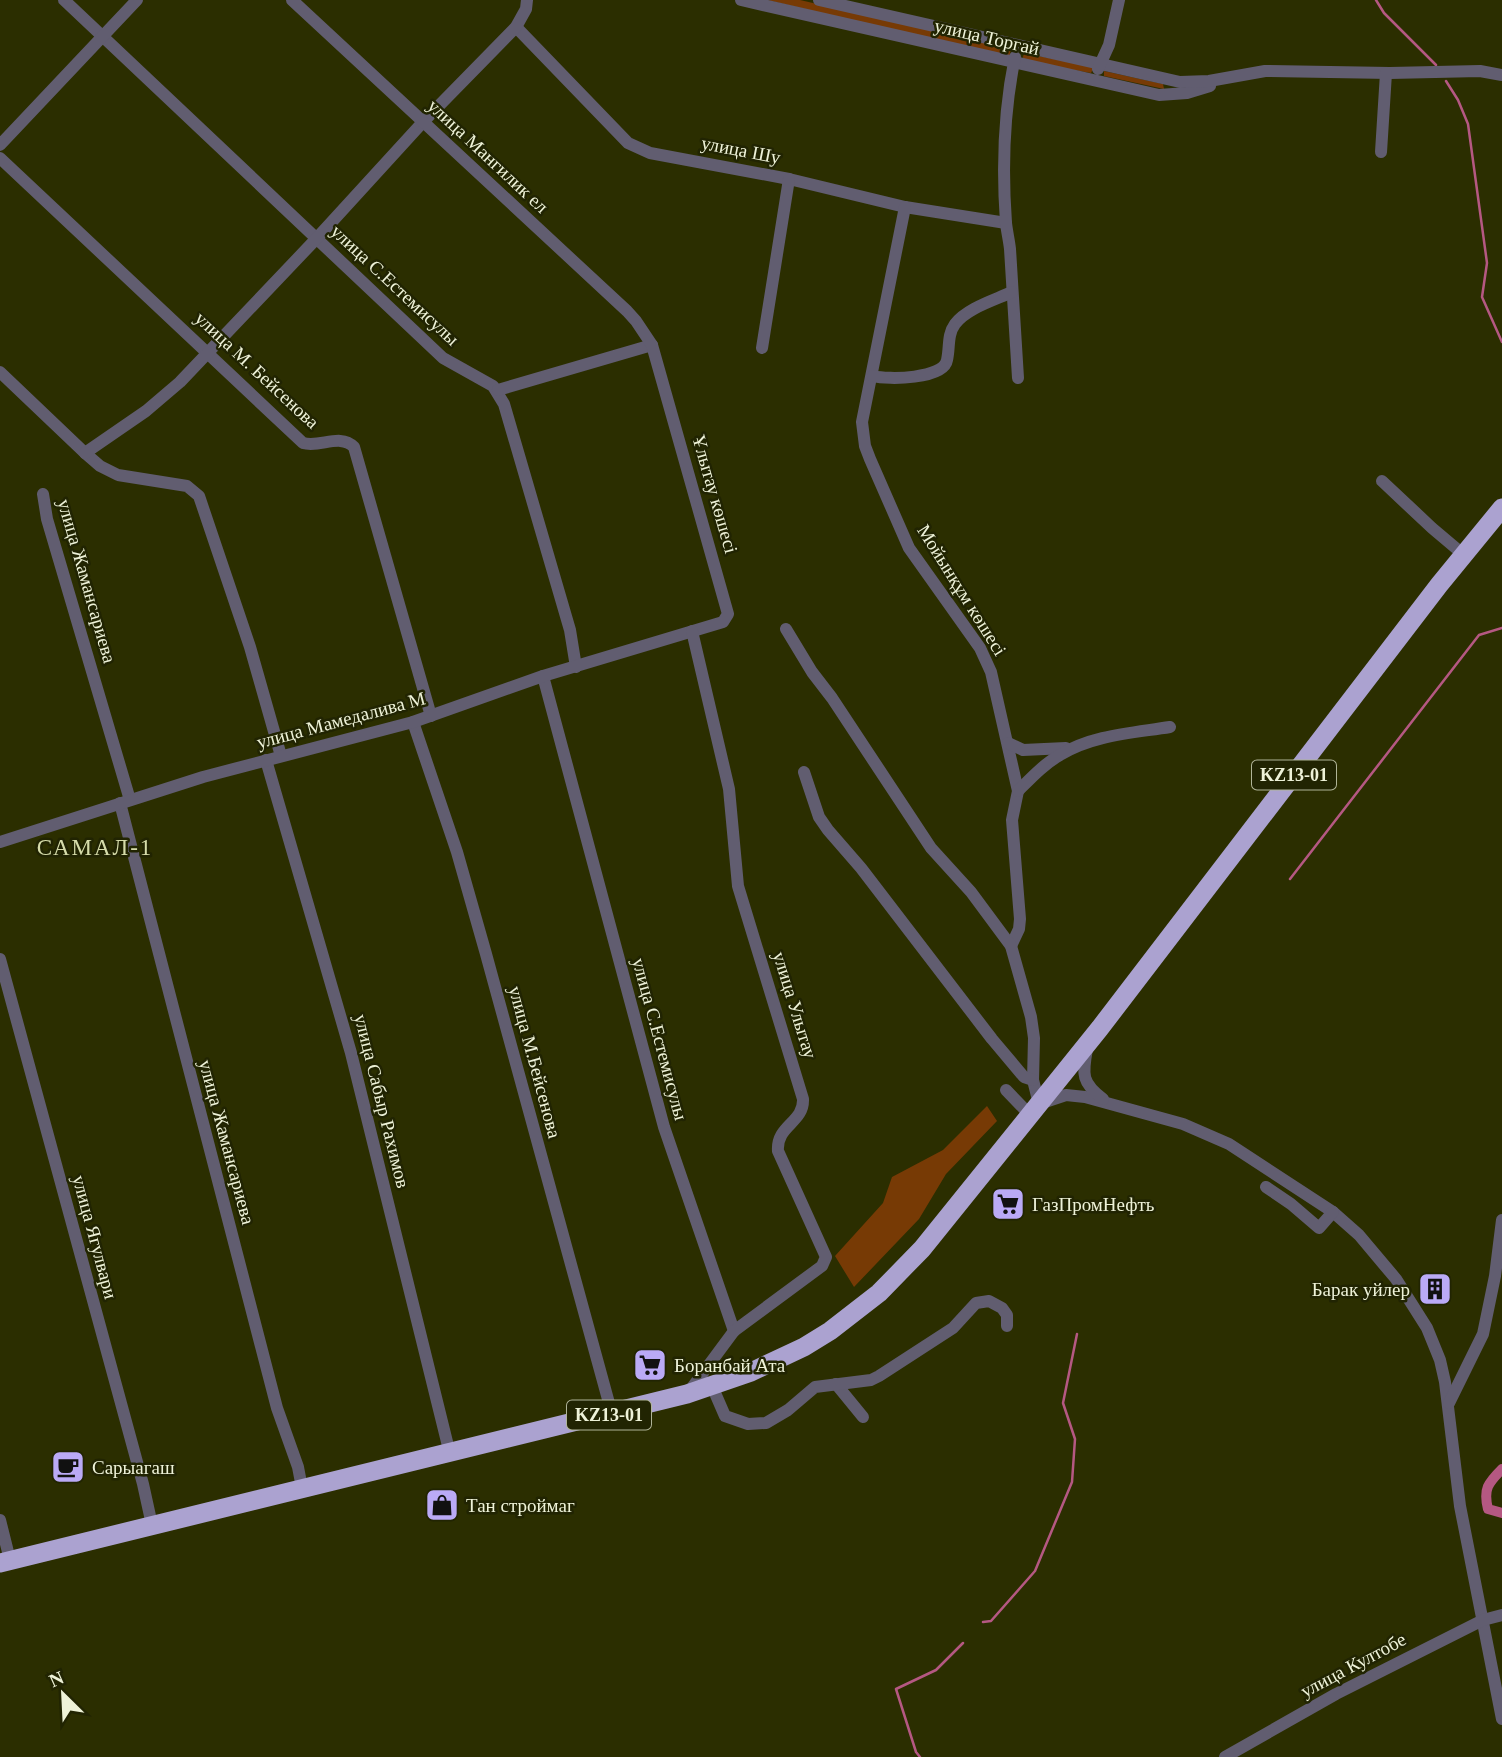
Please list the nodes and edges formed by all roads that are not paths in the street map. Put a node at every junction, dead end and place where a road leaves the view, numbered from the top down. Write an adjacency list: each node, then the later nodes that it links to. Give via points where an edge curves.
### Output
1 (65, 0): 9 (street, улица С.Естемисулы)
2 (137, 0): 9 (street)
3 (292, 0): 17 (street, улица Мангилик ел)
4 (527, 0): 8 (street)
5 (741, 0): 11 (street, улица Торгай)
6 (818, 0): 10 (street, улица Торгай)
7 (1119, 0): 12 (street, via 1109,45)
8 (516, 27): 17 (street); 21 (street, улица Шу, via 628,143 650,153)
9 (102, 36): 18 (street); 24 (street, улица С.Естемисулы)
10 (1018, 46): 11 (street); 12 (street, улица Торгай)
11 (1014, 63): 16 (street, улица Торгай); 23 (street, via 1007,112)
12 (1099, 64): 15 (street, улица Торгай, via 1180,82); 16 (street)
13 (1386, 73): 14 (street, улица Торгай, via 1480,71); 15 (street, улица Торгай, via 1265,71); 19 (street)
14 (1502, 75)
15 (1223, 79): 16 (street, улица Торгай, via 1170,95)
16 (1094, 81)
17 (423, 122): 24 (street); 26 (street, улица Мангилик ел, via 626,311)
18 (0, 145)
19 (1381, 152)
20 (0, 159): 28 (street, улица М. Бейсенова)
21 (789, 179): 22 (street, улица Шу); 27 (street)
22 (905, 207): 23 (street, улица Шу); 30 (street, Мойынқұм көшесі)
23 (1006, 223): 25 (street)
24 (317, 239): 28 (street); 32 (street, улица С.Естемисулы, via 443,358)
25 (1012, 292): 30 (street, via 958,321 950,334 944,368 938,372); 31 (street)
26 (652, 345): 32 (street); 39 (street, Ұлытау көшесі, via 729,614 723,622)
27 (762, 348)
28 (209, 352): 33 (street, via 146,411); 42 (street, улица М. Бейсенова, via 303,443 342,440 354,447)
29 (0, 372): 33 (street)
30 (873, 376): 45 (street, Мойынқұм көшесі, via 862,422 865,446 909,548 987,661)
31 (1018, 377)
32 (498, 390): 40 (street, via 570,630)
33 (85, 453): 47 (street, via 109,472 187,486 199,496)
34 (1382, 481): 37 (street)
35 (43, 494): 51 (street, улица Жамансариева)
36 (1502, 508): 37 (highway, KZ13-01)
37 (1464, 555): 55 (highway, KZ13-01)
38 (786, 629): 53 (street, via 931,848)
39 (692, 631): 40 (street, улица Мамедалива М); 64 (street, улица Улытау, via 729,789 738,886 803,1099 800,1113 778,1138 778,1151 826,1257 822,1266)
40 (576, 667): 41 (street, улица Мамедалива М)
41 (543, 676): 42 (street, улица Мамедалива М); 64 (street, улица С.Естемисулы, via 664,1127)
42 (430, 716): 43 (street, улица Мамедалива М)
43 (413, 722): 47 (street, улица Мамедалива М); 69 (street, улица М.Бейсенова, via 457,852)
44 (1170, 727): 46 (street)
45 (1009, 743): 46 (street, via 1023,750); 50 (street, Мойынқұм көшесі)
46 (1072, 748): 50 (street)
47 (281, 756): 48 (street, улица Мамедалива М)
48 (267, 760): 51 (street, улица Мамедалива М); 71 (street, улица Сабыр Рахимов, via 347,1041)
49 (804, 772): 56 (street, via 828,830 992,1039 1024,1077)
50 (1018, 791): 53 (street, Мойынқұм көшесі, via 1012,820 1020,919)
51 (125, 802): 52 (street, улица Мамедалива М); 72 (street, улица Жамансариева, via 277,1408)
52 (0, 842)
53 (1011, 946): 56 (street, Мойынқұм көшесі, via 1031,1017)
54 (0, 960): 74 (street, улица Ягулвари)
55 (1088, 1043): 58 (street, via 1084,1079); 59 (highway, KZ13-01)
56 (1033, 1080): 59 (street, Мойынқұм көшесі)
57 (1006, 1090): 59 (street)
58 (1106, 1102): 59 (street, via 1074,1095 1059,1097); 61 (street, via 1183,1124 1228,1144)
59 (1035, 1110): 66 (highway, KZ13-01, via 922,1250 879,1293 804,1347)
60 (1266, 1187): 61 (street, via 1319,1228)
61 (1333, 1212): 68 (street, via 1359,1235 1412,1301 1440,1360)
62 (1502, 1220): 68 (street, via 1483,1334)
63 (1007, 1326): 65 (street, via 1002,1308 981,1302 953,1328 879,1376)
64 (734, 1331): 67 (street)
65 (836, 1384): 66 (street, via 808,1390 766,1423 748,1424 732,1423 725,1416); 70 (street)
66 (712, 1387): 67 (highway, KZ13-01)
67 (687, 1394): 69 (highway, KZ13-01)
68 (1449, 1404): 78 (street, via 1460,1506)
69 (612, 1414): 71 (highway, KZ13-01)
70 (863, 1418)
71 (450, 1454): 72 (highway, KZ13-01)
72 (302, 1488): 74 (highway, KZ13-01)
73 (0, 1520): 75 (street)
74 (152, 1525): 76 (highway, KZ13-01)
75 (2, 1539): 76 (street)
76 (5, 1562)
77 (1502, 1615): 78 (street, улица Култобе)
78 (1483, 1620): 79 (street); 80 (street, улица Култобе, via 1336,1694)
79 (1502, 1719)
80 (1225, 1757)

